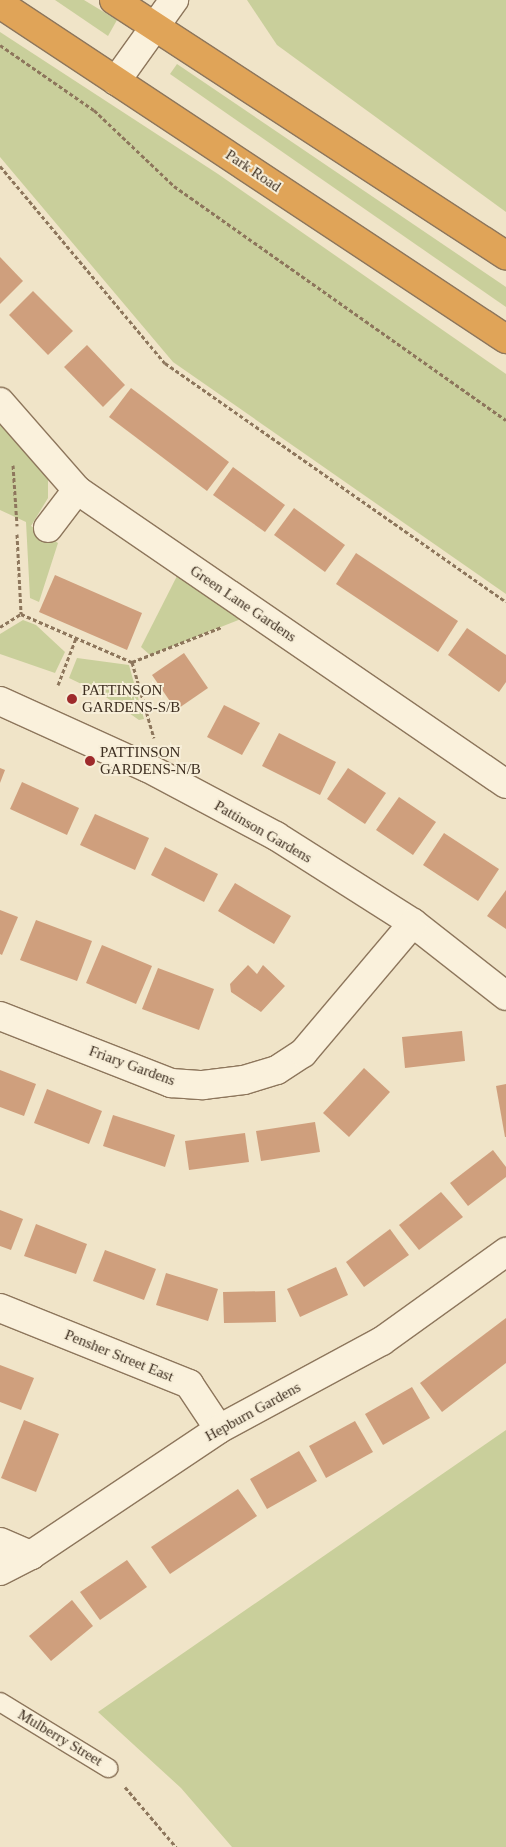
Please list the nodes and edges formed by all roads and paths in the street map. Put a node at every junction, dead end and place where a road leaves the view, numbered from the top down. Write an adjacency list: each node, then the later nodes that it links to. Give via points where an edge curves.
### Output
1 (114, 0): 4 (highway)
2 (174, 0): 4 (street)
3 (0, 4): 6 (highway, Park Road)
4 (158, 27): 6 (street); 8 (highway)
5 (0, 45): 11 (path, via 94,110 174,186)
6 (116, 81): 9 (highway, Park Road)
7 (0, 166): 15 (path, via 165,363)
8 (506, 256)
9 (506, 339)
10 (0, 402): 13 (street, Green Lane Gardens)
11 (506, 420)
12 (13, 462): 17 (path)
13 (77, 490): 14 (street); 16 (street, Green Lane Gardens)
14 (48, 528)
15 (506, 602)
16 (256, 613): 20 (path); 24 (street, Green Lane Gardens)
17 (21, 614): 18 (path); 19 (path)
18 (0, 627)
19 (76, 638): 20 (path); 21 (path)
20 (132, 662): 23 (path)
21 (58, 685)
22 (0, 701): 25 (street, Pattinson Gardens, via 148,768 276,836)
23 (156, 746)
24 (506, 784)
25 (413, 923): 26 (street, Pattinson Gardens); 27 (street, Friary Gardens, via 303,1053 277,1070 244,1080 203,1085 171,1083)
26 (506, 996)
27 (0, 1016)
28 (506, 1252): 30 (street, Hepburn Gardens, via 382,1342)
29 (0, 1308): 30 (street, Pensher Street East, via 189,1384)
30 (219, 1429): 32 (street, Hepburn Gardens)
31 (0, 1542): 32 (street)
32 (31, 1555): 33 (street, Hepburn Gardens)
33 (0, 1571)
34 (0, 1702): 35 (lane, Mulberry Street)
35 (108, 1768): 36 (path, Mulberry Street)
36 (176, 1847)

